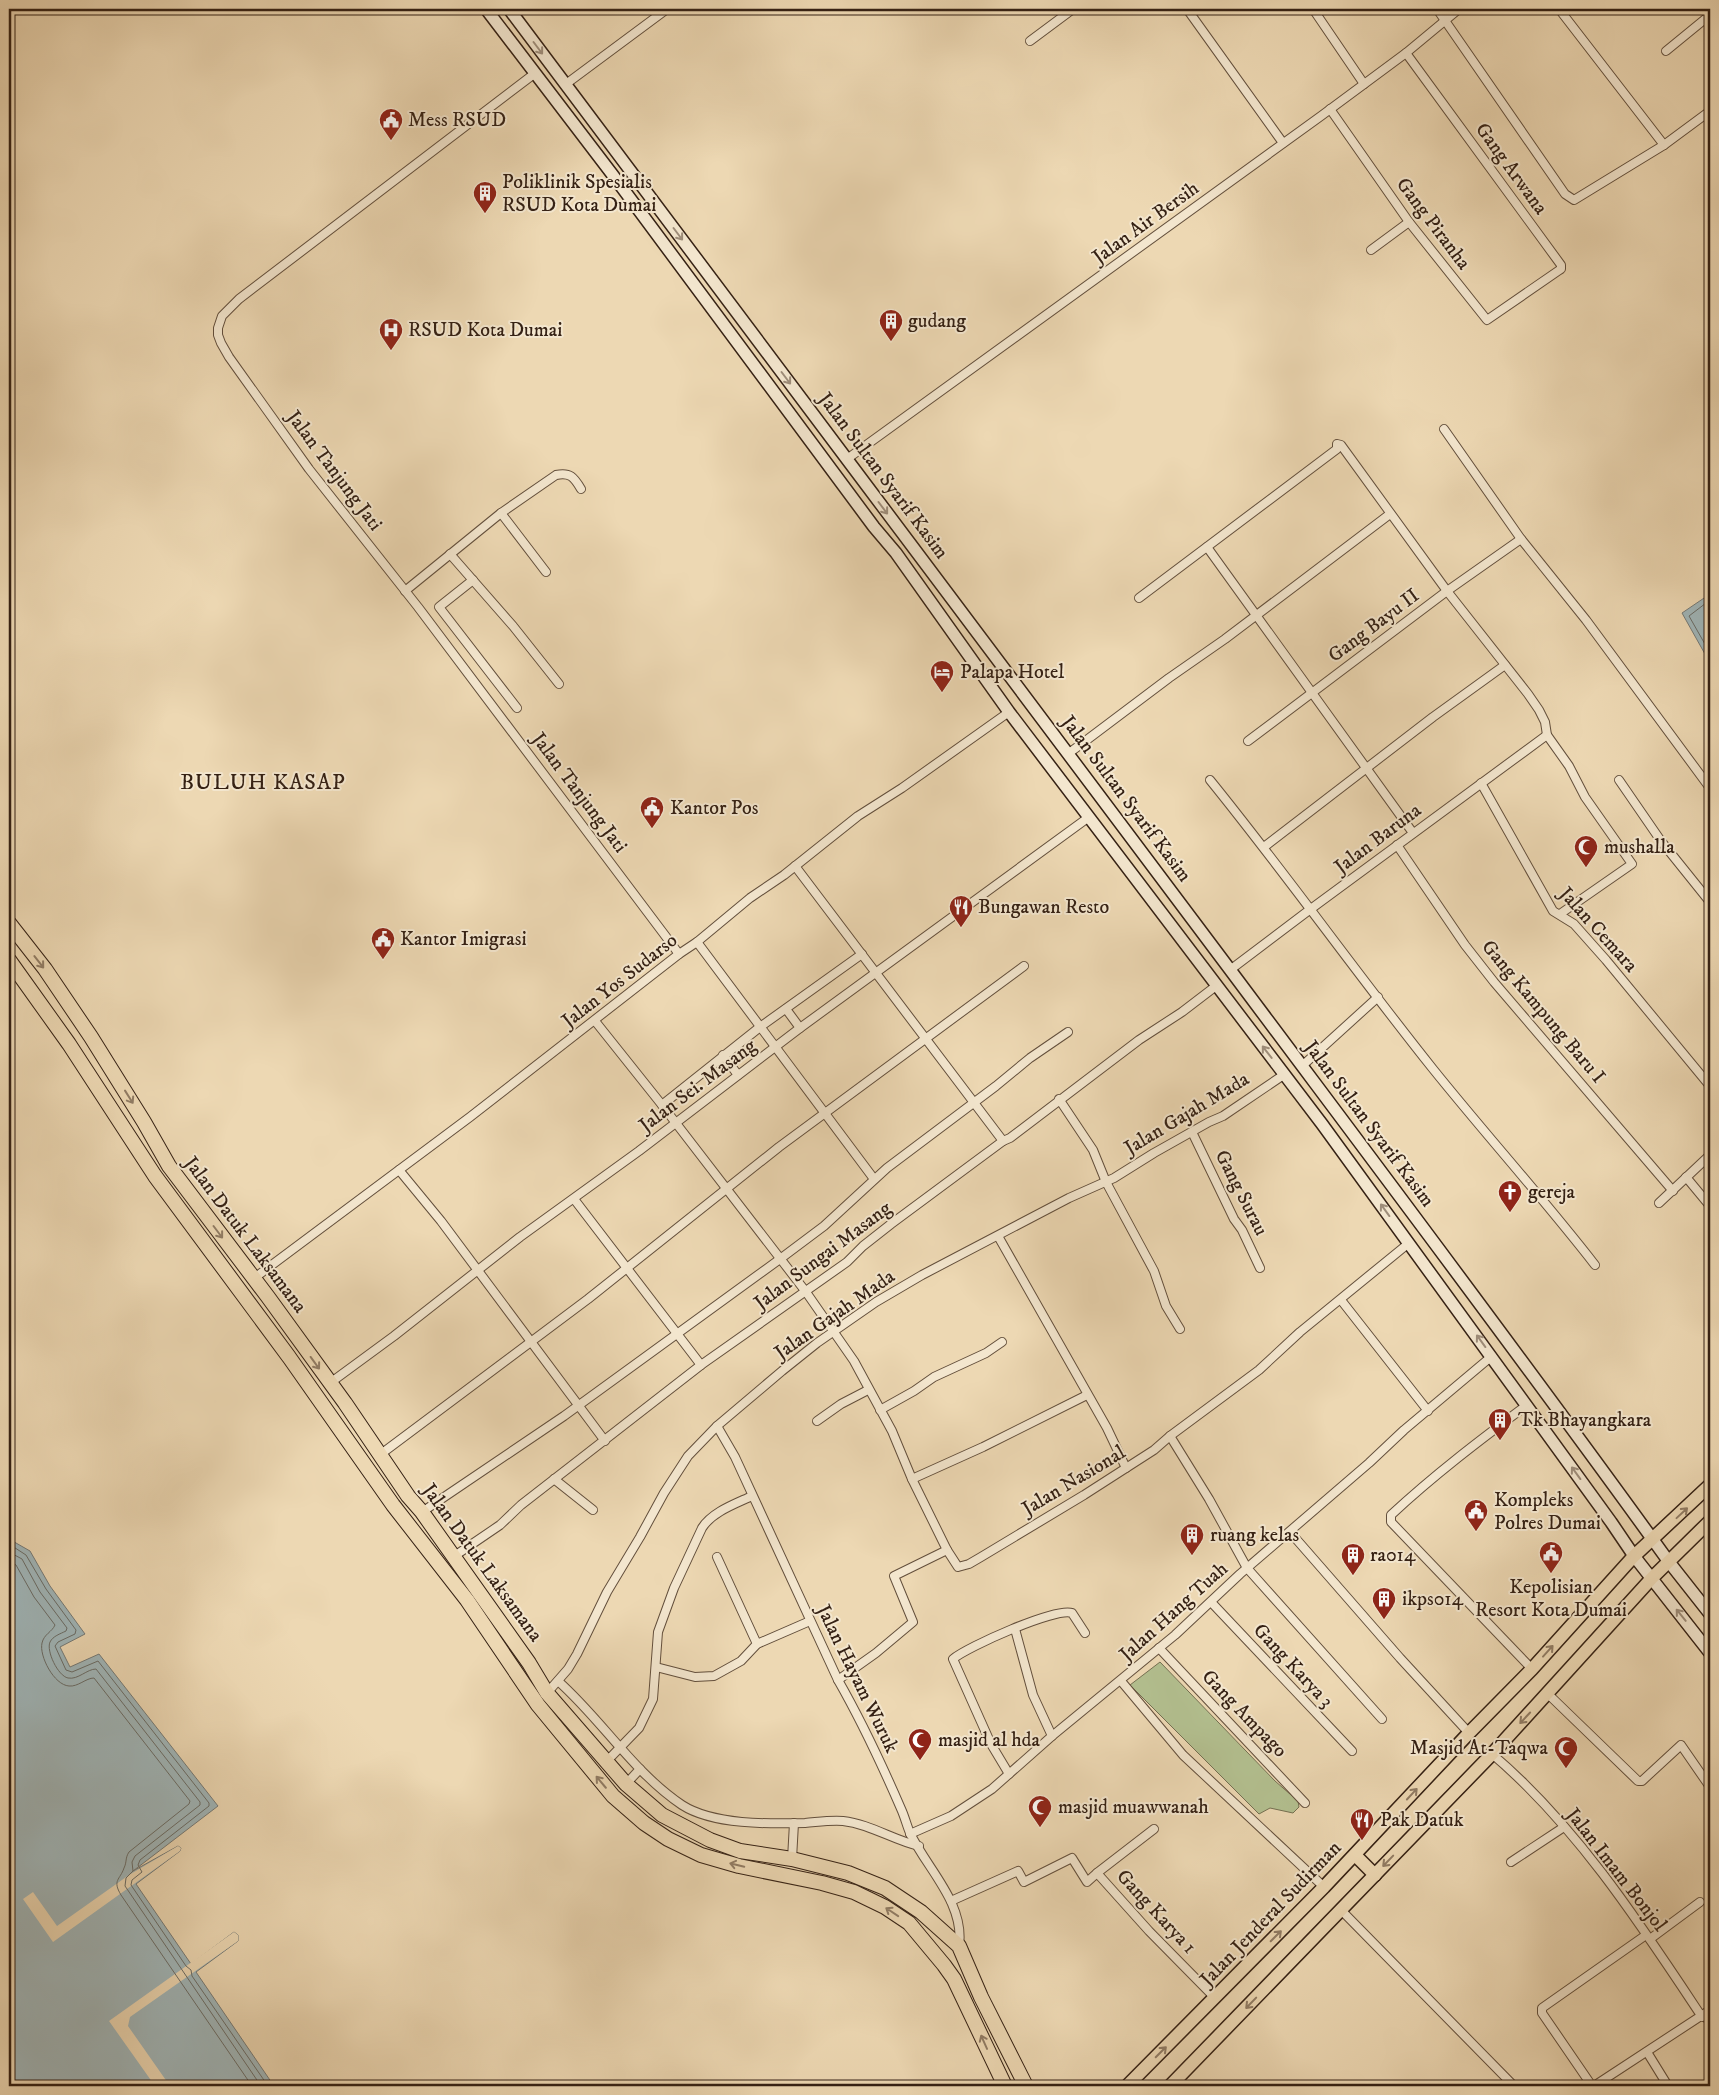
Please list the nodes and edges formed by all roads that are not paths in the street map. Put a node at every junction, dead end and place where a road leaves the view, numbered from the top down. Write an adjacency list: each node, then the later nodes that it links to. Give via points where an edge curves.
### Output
1 (486, 9): 15 (street, Jalan Sultan Syarif Kasim)
2 (509, 9): 16 (street, Jalan Sultan Syarif Kasim, one-way to 16)
3 (667, 9): 16 (street)
4 (1073, 9): 12 (street)
5 (1187, 9): 20 (street)
6 (1313, 9): 17 (street)
7 (1437, 9): 11 (street)
8 (1458, 9): 11 (street, Jalan Air Bersih)
9 (1559, 9): 21 (street)
10 (1710, 14): 13 (street)
11 (1445, 19): 14 (street, Jalan Air Bersih); 21 (street, via 1567,196 1574,200 1578,198)
12 (1030, 41)
13 (1666, 51)
14 (1406, 53): 17 (street, Jalan Air Bersih); 24 (street, Gang Arwana, via 1561,264 1561,269)
15 (534, 74): 26 (street, Jalan Sultan Syarif Kasim); 37 (street, Jalan Tanjung Jati, via 239,299 222,316 218,328 229,357 309,469)
16 (566, 84): 25 (street, Jalan Sultan Syarif Kasim, one-way to 25)
17 (1364, 84): 18 (street, Jalan Air Bersih)
18 (1330, 110): 20 (street, Jalan Air Bersih); 22 (street, Gang Piranha)
19 (1710, 111): 21 (street)
20 (1283, 143): 28 (street, Jalan Air Bersih)
21 (1664, 145)
22 (1409, 222): 23 (street); 24 (street, Gang Piranha, via 1487,320)
23 (1371, 250)
24 (1524, 295)
25 (773, 361): 26 (street); 28 (street, Jalan Sultan Syarif Kasim, one-way to 28)
26 (759, 372): 45 (street, Jalan Sultan Syarif Kasim, via 896,553)
27 (1444, 429): 32 (street)
28 (847, 459): 48 (street, Jalan Sultan Syarif Kasim, one-way to 48)
29 (582, 489): 30 (street, via 572,476 556,475)
30 (501, 513): 34 (street); 35 (street)
31 (1390, 514): 33 (street, via 1348,452 1337,444 1337,450); 38 (street); 40 (street)
32 (1521, 539): 38 (street, Gang Bayu II); 53 (street, via 1586,620)
33 (1207, 547): 39 (street); 40 (street)
34 (450, 554): 36 (street); 37 (street)
35 (546, 572)
36 (473, 580): 42 (street); 44 (street, via 439,607)
37 (405, 591): 64 (street, Jalan Tanjung Jati)
38 (1447, 591): 41 (street); 43 (street, Gang Bayu II)
39 (1139, 598)
40 (1256, 616): 43 (street); 48 (street)
41 (1505, 665): 46 (street, via 1539,710); 49 (street)
42 (559, 684)
43 (1311, 693): 47 (street, Gang Bayu II); 49 (street)
44 (517, 708)
45 (1008, 712): 54 (street, Jalan Sultan Syarif Kasim); 58 (street, Jalan Yos Sudarso, via 858,816)
46 (1547, 735): 52 (street, Jalan Baruna); 61 (street, via 1632,864)
47 (1248, 741)
48 (1069, 753): 68 (street, Jalan Sultan Syarif Kasim)
49 (1366, 768): 55 (street); 56 (street)
50 (1210, 780): 56 (street)
51 (1619, 780): 59 (street, via 1661,841)
52 (1481, 783): 55 (street, Jalan Baruna); 61 (street, Jalan Cemara, via 1553,911)
53 (1710, 788)
54 (1089, 817): 69 (street, Jalan Sei. Masang); 70 (street, Jalan Sultan Syarif Kasim)
55 (1413, 833): 57 (street, Jalan Baruna)
56 (1264, 846): 60 (street)
57 (1397, 846): 60 (street, Jalan Baruna); 99 (street, Gang Kampung Baru I, via 1494,982)
58 (796, 866): 63 (street, Jalan Yos Sudarso, via 750,898); 65 (street)
59 (1710, 902)
60 (1310, 909): 68 (street, Jalan Baruna); 71 (street)
61 (1560, 914): 83 (street, Jalan Cemara, via 1574,924 1606,960)
62 (9, 923): 92 (highway, Jalan Datuk Laksamana, one-way to 92, via 91,1037)
63 (697, 942): 64 (street, Jalan Yos Sudarso); 74 (street)
64 (679, 954): 73 (street, Jalan Yos Sudarso)
65 (862, 954): 69 (street); 72 (street)
66 (9, 960): 94 (highway, Jalan Datuk Laksamana)
67 (1024, 966): 77 (street)
68 (1230, 970): 80 (street, Jalan Sultan Syarif Kasim)
69 (876, 972): 75 (street, Jalan Sei. Masang); 77 (street)
70 (1216, 986): 81 (street, Jalan Sultan Syarif Kasim, one-way to 70); 84 (street, Jalan Sungai Masang)
71 (1378, 997): 80 (street); 106 (street, via 1433,1069)
72 (786, 1009): 74 (street); 75 (street)
73 (595, 1022): 86 (street, Jalan Nasional); 93 (street, Jalan Yos Sudarso)
74 (760, 1027): 78 (street); 79 (street)
75 (800, 1028): 78 (street, Jalan Sei. Masang)
76 (1068, 1032): 85 (street)
77 (926, 1039): 85 (street); 87 (street)
78 (775, 1048): 82 (street, Jalan Sei. Masang); 87 (street)
79 (723, 1055): 82 (street); 86 (street)
80 (1302, 1066): 143 (street, Jalan Sultan Syarif Kasim)
81 (1285, 1074): 89 (street, Jalan Gajah Mada, via 1223,1116); 104 (street, Jalan Sultan Syarif Kasim, one-way to 81)
82 (738, 1075): 88 (street, Jalan Sei. Masang)
83 (1710, 1086)
84 (1059, 1099): 90 (street, Jalan Sungai Masang); 97 (street, via 1093,1150)
85 (974, 1103): 90 (street); 96 (street)
86 (662, 1105): 88 (street, Jalan Nasional)
87 (825, 1114): 96 (street); 98 (street)
88 (676, 1124): 98 (street, Jalan Nasional); 100 (street, Jalan Sei. Masang)
89 (1192, 1132): 97 (street, Jalan Gajah Mada); 108 (street, Gang Surau)
90 (1003, 1141): 111 (street, Jalan Sungai Masang)
91 (1710, 1155): 95 (street)
92 (169, 1166): 94 (highway); 110 (highway, Jalan Datuk Laksamana, one-way to 110)
93 (399, 1170): 109 (street); 110 (street, Jalan Yos Sudarso)
94 (155, 1176): 138 (highway, Jalan Datuk Laksamana, via 290,1357)
95 (1686, 1177): 99 (street); 102 (street)
96 (874, 1179): 105 (street, via 824,1226)
97 (1106, 1182): 103 (street, Jalan Gajah Mada); 113 (street, via 1154,1271 1166,1306)
98 (726, 1188): 105 (street, Jalan Nasional); 107 (street)
99 (1673, 1191): 101 (street)
100 (574, 1198): 107 (street); 109 (street, Jalan Sei. Masang)
101 (1659, 1203)
102 (1710, 1206)
103 (998, 1236): 114 (street, Jalan Gajah Mada, via 876,1302); 122 (street)
104 (1409, 1244): 112 (street, Jalan Nasional); 118 (street, Jalan Sultan Syarif Kasim, one-way to 104)
105 (780, 1259): 111 (street, Jalan Nasional); 115 (street)
106 (1595, 1265)
107 (628, 1268): 115 (street); 116 (street)
108 (1260, 1268)
109 (478, 1270): 116 (street); 120 (street, Jalan Sei. Masang)
110 (253, 1280): 120 (highway, Jalan Datuk Laksamana, one-way to 120)
111 (806, 1292): 114 (street, Jalan Nasional); 119 (street, Jalan Sungai Masang)
112 (1340, 1300): 126 (street); 129 (street, Jalan Nasional, via 1258,1370)
113 (1180, 1329)
114 (834, 1331): 121 (street, Jalan Nasional); 128 (street, Jalan Gajah Mada)
115 (678, 1333): 119 (street); 123 (street)
116 (531, 1341): 123 (street); 131 (street)
117 (1002, 1342): 125 (street)
118 (1492, 1356): 124 (street, Jalan Sultan Syarif Kasim); 126 (street, Jalan Hang Tuah)
119 (702, 1365): 130 (street, Jalan Sungai Masang)
120 (330, 1383): 131 (highway, Jalan Datuk Laksamana)
121 (868, 1390): 125 (street, Jalan Nasional); 127 (street)
122 (1087, 1395): 132 (street); 134 (street)
123 (578, 1404): 130 (street); 140 (street)
124 (1527, 1405): 145 (street, Jalan Sultan Syarif Kasim, one-way to 124); 160 (street, via 1423,1485 1390,1518)
125 (880, 1410): 134 (street, Jalan Nasional)
126 (1428, 1411): 142 (street, Jalan Hang Tuah)
127 (817, 1421)
128 (717, 1426): 137 (street, Jalan Hayam Wuruk, via 735,1456); 162 (street, Jalan Gajah Mada, via 688,1456 664,1492 607,1592 577,1654)
129 (1170, 1436): 132 (street, Jalan Nasional); 149 (street)
130 (605, 1441): 133 (street, Jalan Sungai Masang)
131 (381, 1454): 136 (highway, Jalan Datuk Laksamana)
132 (1126, 1468): 144 (street, Jalan Nasional, via 969,1564 958,1567)
133 (554, 1479): 139 (street); 146 (street, Jalan Sungai Masang, via 500,1525)
134 (912, 1479): 144 (street, Jalan Nasional)
135 (1710, 1485): 143 (main road, Jalan Jenderal Sudirman, one-way to 135)
136 (408, 1496): 138 (highway); 140 (highway, Jalan Datuk Laksamana)
137 (752, 1496): 153 (street, Jalan Hayam Wuruk); 159 (street, via 723,1510 702,1528 658,1632)
138 (393, 1505): 170 (highway, Jalan Datuk Laksamana)
139 (593, 1510)
140 (422, 1512): 146 (highway, Jalan Datuk Laksamana)
141 (1710, 1522): 148 (main road)
142 (1290, 1532): 149 (street, Jalan Hang Tuah); 167 (street)
143 (1652, 1539): 145 (main road, Jalan Jenderal Sudirman); 148 (street, Jalan Sultan Syarif Kasim)
144 (946, 1550): 161 (street, via 894,1576 914,1622)
145 (1634, 1556): 150 (street, Jalan Sultan Syarif Kasim); 160 (main road, Jalan Jenderal Sudirman, one-way to 145)
146 (453, 1557): 164 (highway, Jalan Datuk Laksamana)
147 (717, 1557): 156 (street)
148 (1669, 1562): 150 (main road); 152 (street, Jalan Sultan Syarif Kasim)
149 (1248, 1568): 151 (street, Jalan Hang Tuah); 166 (street)
150 (1652, 1578): 158 (street, Jalan Sultan Syarif Kasim, one-way to 150); 165 (main road)
151 (1211, 1602): 157 (street, Jalan Hang Tuah); 172 (street, Gang Karya 3)
152 (1710, 1614)
153 (810, 1621): 156 (street); 161 (street, Jalan Hayam Wuruk)
154 (1014, 1629): 155 (street, via 1036,1619 1068,1611); 168 (street, via 1033,1695); 176 (street, via 963,1652 952,1661)
155 (1085, 1633)
156 (757, 1644): 159 (street, via 741,1662 714,1676 696,1677)
157 (1159, 1648): 163 (street, Jalan Hang Tuah); 179 (street, Gang Ampago)
158 (1710, 1653)
159 (656, 1667): 171 (street, via 654,1699 638,1728)
160 (1532, 1669): 167 (main road, Jalan Jenderal Sudirman)
161 (838, 1680): 183 (street, Jalan Hayam Wuruk)
162 (558, 1681): 164 (street, Jalan Gajah Mada); 171 (street)
163 (1121, 1681): 168 (street, Jalan Hang Tuah); 190 (street, via 1183,1755)
164 (547, 1693): 169 (highway, Jalan Datuk Laksamana)
165 (1548, 1694): 173 (main road, one-way to 173); 178 (street, via 1638,1781 1681,1745)
166 (1382, 1719)
167 (1469, 1733): 185 (main road, Jalan Jenderal Sudirman, one-way to 167)
168 (1052, 1736): 176 (street, Jalan Hang Tuah)
169 (585, 1738): 170 (highway); 174 (highway, Jalan Datuk Laksamana)
170 (572, 1748): 200 (highway, Jalan Datuk Laksamana, one-way to 170, via 954,1980 909,1923 854,1892 701,1855 668,1838 644,1823 613,1796)
171 (621, 1748): 174 (street); 175 (street)
172 (1352, 1752)
173 (1492, 1754): 181 (street, Jalan Imam Bonjol); 189 (main road, one-way to 189)
174 (606, 1762): 177 (highway, Jalan Datuk Laksamana)
175 (640, 1769): 177 (street); 180 (street, via 682,1805 704,1815 761,1823)
176 (1008, 1774): 183 (street, Jalan Hang Tuah, via 974,1802)
177 (626, 1784): 186 (highway, Jalan Datuk Laksamana, via 662,1815 710,1840 740,1851)
178 (1710, 1787)
179 (1305, 1803)
180 (794, 1823): 184 (street, via 845,1822); 186 (street)
181 (1564, 1827): 187 (street); 194 (street, Jalan Imam Bonjol, via 1623,1900)
182 (1154, 1829): 188 (street)
183 (910, 1834): 184 (street, Jalan Hayam Wuruk)
184 (919, 1846): 191 (street, Jalan Hayam Wuruk)
185 (1355, 1855): 189 (main road); 190 (main road, Jalan Jenderal Sudirman)
186 (792, 1859): 195 (highway, Jalan Datuk Laksamana, via 848,1873 885,1888 921,1912)
187 (1511, 1862)
188 (1097, 1873): 191 (street, Gang Karya 1, via 1087,1882 1070,1858 1024,1882 1018,1872 1013,1873); 196 (street, Gang Karya 1)
189 (1375, 1875): 193 (main road)
190 (1324, 1888): 196 (main road, Jalan Jenderal Sudirman, one-way to 190)
191 (951, 1901): 195 (street, Jalan Hayam Wuruk, via 960,1928)
192 (1700, 1902): 194 (street)
193 (1342, 1910): 203 (main road, one-way to 203); 204 (street)
194 (1648, 1937): 197 (street, Jalan Imam Bonjol); 205 (street, via 1542,2008 1542,2014)
195 (960, 1946): 201 (highway, Jalan Datuk Laksamana, via 981,1997)
196 (1215, 1998): 202 (main road, Jalan Jenderal Sudirman, one-way to 196)
197 (1706, 2014): 198 (street, Jalan Imam Bonjol); 199 (street)
198 (1710, 2024)
199 (1647, 2052): 205 (street); 206 (street)
200 (1005, 2086)
201 (1026, 2086)
202 (1127, 2086)
203 (1170, 2086)
204 (1514, 2086)
205 (1594, 2086)
206 (1668, 2086)

